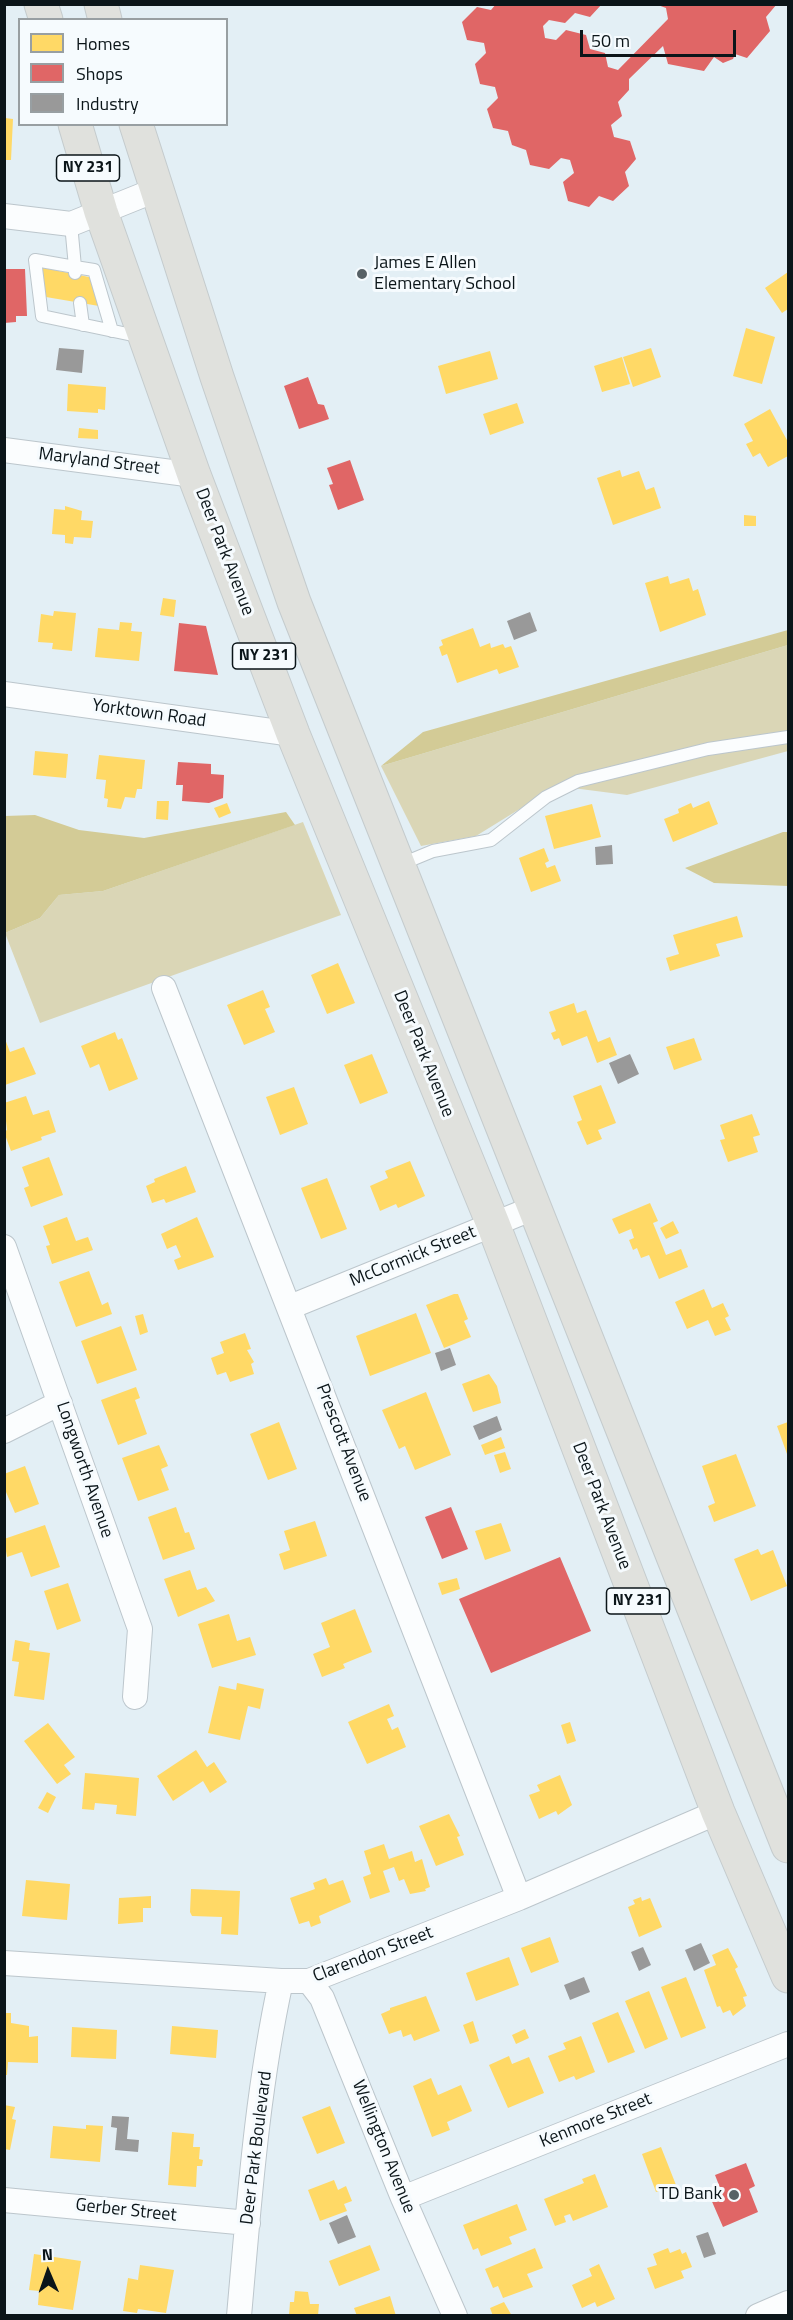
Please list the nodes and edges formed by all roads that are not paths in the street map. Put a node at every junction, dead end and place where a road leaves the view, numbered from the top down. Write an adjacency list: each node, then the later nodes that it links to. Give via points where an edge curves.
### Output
1 (75, 126): 5 (main road, Deer Park Avenue / NY 231)
2 (137, 126): 3 (main road, NY 231)
3 (158, 189): 5 (street); 17 (main road, NY 231, via 217,378 294,602)
4 (4, 216): 5 (street)
5 (86, 218): 6 (main road, Deer Park Avenue / NY 231); 7 (lane)
6 (106, 266): 7 (lane); 10 (lane); 11 (main road, Deer Park Avenue / NY 231)
7 (75, 271): 9 (lane, via 35,260 42,316)
8 (80, 303): 9 (lane)
9 (83, 325): 10 (lane)
10 (112, 331): 11 (lane)
11 (146, 337): 13 (main road, Deer Park Avenue / NY 231)
12 (4, 450): 13 (street, Maryland Street)
13 (194, 475): 15 (main road, Deer Park Avenue / NY 231)
14 (4, 694): 15 (street, Yorktown Road)
15 (293, 734): 20 (main road, Deer Park Avenue / NY 231)
16 (789, 737): 17 (lane, via 708,749 578,781 546,797 491,840 433,851)
17 (398, 865): 19 (main road, NY 231)
18 (164, 988): 22 (street, Prescott Avenue)
19 (536, 1206): 20 (street, McCormick Street); 27 (main road, NY 231)
20 (493, 1224): 22 (street, McCormick Street); 26 (main road, Deer Park Avenue / NY 231)
21 (4, 1247): 23 (street, Longworth Avenue)
22 (290, 1307): 28 (street, Prescott Avenue)
23 (60, 1403): 24 (street); 25 (street, Longworth Avenue, via 140,1629)
24 (4, 1431)
25 (135, 1697)
26 (718, 1812): 28 (street, Clarendon Street); 30 (main road, Deer Park Avenue / NY 231)
27 (789, 1846)
28 (519, 1898): 32 (street, Clarendon Street)
29 (4, 1963): 31 (street, Clarendon Street)
30 (789, 1976)
31 (281, 1981): 32 (street, Clarendon Street); 36 (street, Deer Park Boulevard, via 272,2021)
32 (309, 1981): 34 (street, Wellington Avenue, via 322,1998)
33 (789, 2044): 34 (street, Kenmore Street)
34 (403, 2198): 39 (street, Wellington Avenue)
35 (4, 2200): 36 (street, Gerber Street)
36 (248, 2223): 38 (street, Deer Park Boulevard)
37 (789, 2303): 40 (street)
38 (239, 2316)
39 (455, 2316)
40 (758, 2316)

